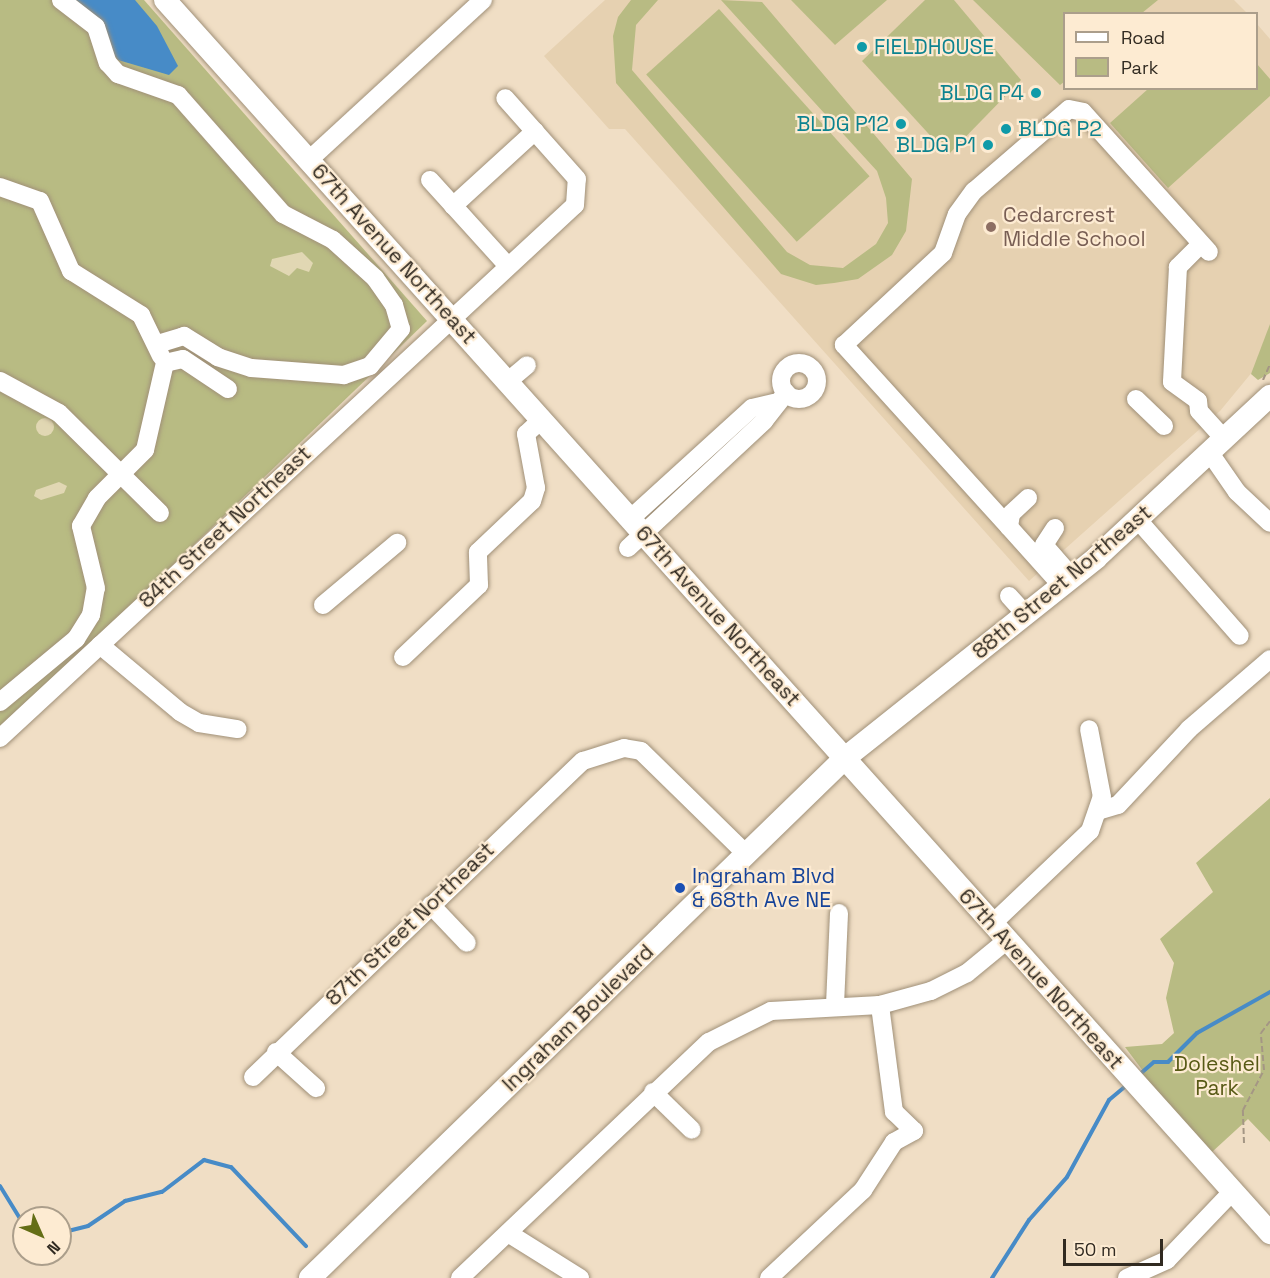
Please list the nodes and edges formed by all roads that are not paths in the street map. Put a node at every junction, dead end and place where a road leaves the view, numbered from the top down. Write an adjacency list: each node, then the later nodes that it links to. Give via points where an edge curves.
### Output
1 (61, 0): 12 (street, via 96,27 108,63 118,74 178,95 283,214 333,240 375,278 394,305 401,329 370,366 344,375 243,366 184,336)
2 (165, 0): 6 (main road, 67th Avenue Northeast)
3 (483, 0): 6 (street)
4 (505, 98): 5 (street, 84th Street Northeast)
5 (535, 131): 9 (street); 10 (street, 84th Street Northeast, via 577,179 580,193 571,209)
6 (309, 159): 11 (main road, 67th Avenue Northeast)
7 (430, 180): 9 (street)
8 (0, 187): 12 (street, via 39,201 71,271 141,315)
9 (453, 206): 10 (street)
10 (508, 266): 11 (street, 84th Street Northeast)
11 (451, 317): 16 (main road, 67th Avenue Northeast); 38 (street, 84th Street Northeast, via 299,462 269,497 242,522 192,554)
12 (159, 344): 14 (street)
13 (527, 364): 16 (street)
14 (163, 369): 17 (street, via 165,363 183,359); 24 (street, via 150,441)
15 (0, 381): 24 (street, via 49,405)
16 (507, 382): 21 (main road, 67th Avenue Northeast)
17 (228, 389)
18 (1266, 391): 23 (main road, 88th Street Northeast)
19 (780, 398): 31 (street)
20 (1136, 399): 22 (street)
21 (542, 419): 31 (main road, 67th Avenue Northeast); 39 (street, via 526,434 536,488 532,501 478,552 479,585)
22 (1164, 426)
23 (1217, 446): 27 (main road, 88th Street Northeast); 28 (street, via 1237,492); 29 (street, via 1198,401 1172,382 1178,267 1205,248 1083,112 1068,109 974,190 957,214 943,253 844,345)
24 (121, 477): 26 (street); 41 (street, via 97,498 81,526 96,588 84,628)
25 (1028, 498): 29 (street, via 1011,514)
26 (160, 513)
27 (1138, 520): 33 (main road, 88th Street Northeast); 37 (street)
28 (1270, 523)
29 (1009, 527): 33 (street)
30 (1055, 528): 33 (street, via 1044,545)
31 (634, 533): 45 (main road, 67th Avenue Northeast)
32 (397, 543): 35 (street)
33 (1067, 582): 36 (main road, 88th Street Northeast)
34 (1009, 596): 36 (street)
35 (323, 605)
36 (1026, 615): 45 (main road, 88th Street Northeast)
37 (1240, 636)
38 (100, 645): 42 (street, via 180,712 199,723); 44 (street, 84th Street Northeast)
39 (403, 657)
40 (1270, 659): 46 (street, via 1189,729 1118,805)
41 (0, 702)
42 (238, 729)
43 (1089, 729): 46 (street, via 1101,781)
44 (0, 738)
45 (845, 758): 47 (main road, Ingraham Boulevard); 50 (main road, 67th Avenue Northeast)
46 (1098, 811): 50 (street, via 1090,831)
47 (746, 854): 48 (street, 87th Street Northeast, via 641,752 604,753 568,772); 62 (main road, Ingraham Boulevard)
48 (430, 905): 51 (street); 54 (street, 87th Street Northeast)
49 (839, 913): 52 (street)
50 (999, 933): 53 (street, via 967,973 931,991); 59 (main road, 67th Avenue Northeast)
51 (467, 943)
52 (835, 1005): 53 (street); 57 (street, via 771,1011 738,1025 709,1042)
53 (880, 1005): 65 (street, via 894,1112 914,1131 894,1142 863,1190)
54 (276, 1052): 55 (street, 87th Street Northeast); 56 (street)
55 (253, 1077)
56 (316, 1088)
57 (653, 1092): 58 (street); 60 (street)
58 (692, 1130)
59 (1233, 1191): 61 (main road, 67th Avenue Northeast); 66 (street, via 1167,1260)
60 (508, 1233): 63 (street); 64 (street)
61 (1270, 1233)
62 (310, 1278)
63 (460, 1278)
64 (580, 1278)
65 (769, 1278)
66 (1127, 1278)

